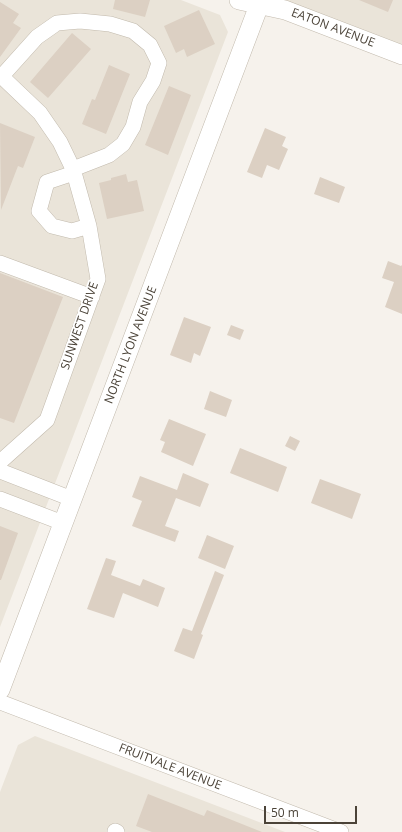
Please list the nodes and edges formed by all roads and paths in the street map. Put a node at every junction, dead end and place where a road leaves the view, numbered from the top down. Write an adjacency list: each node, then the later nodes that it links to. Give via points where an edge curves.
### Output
1 (239, 0): 2 (street, EATON AVENUE)
2 (260, 3): 3 (street, EATON AVENUE, via 285,10); 13 (street, NORTH LYON AVENUE)
3 (402, 55)
4 (1, 76): 5 (street, SUNWEST DRIVE, via 40,113 60,142); 5 (street, via 37,37 57,23 80,21 110,24 133,31 150,45 159,63 153,82 140,102 133,127 123,144 109,155)
5 (74, 171): 6 (street, SUNWEST DRIVE); 6 (street, via 47,182 39,211 52,226 72,231)
6 (89, 226): 8 (street, SUNWEST DRIVE, via 98,279)
7 (0, 263): 8 (street)
8 (92, 297): 9 (street, SUNWEST DRIVE, via 46,420)
9 (0, 462)
10 (0, 472): 11 (street)
11 (23, 480): 13 (street); 14 (street)
12 (0, 499): 14 (street)
13 (72, 499): 15 (street, NORTH LYON AVENUE)
14 (14, 504): 15 (street)
15 (63, 523): 16 (street, NORTH LYON AVENUE)
16 (0, 690)
17 (0, 702): 18 (street, FRUITVALE AVENUE)
18 (341, 832)

